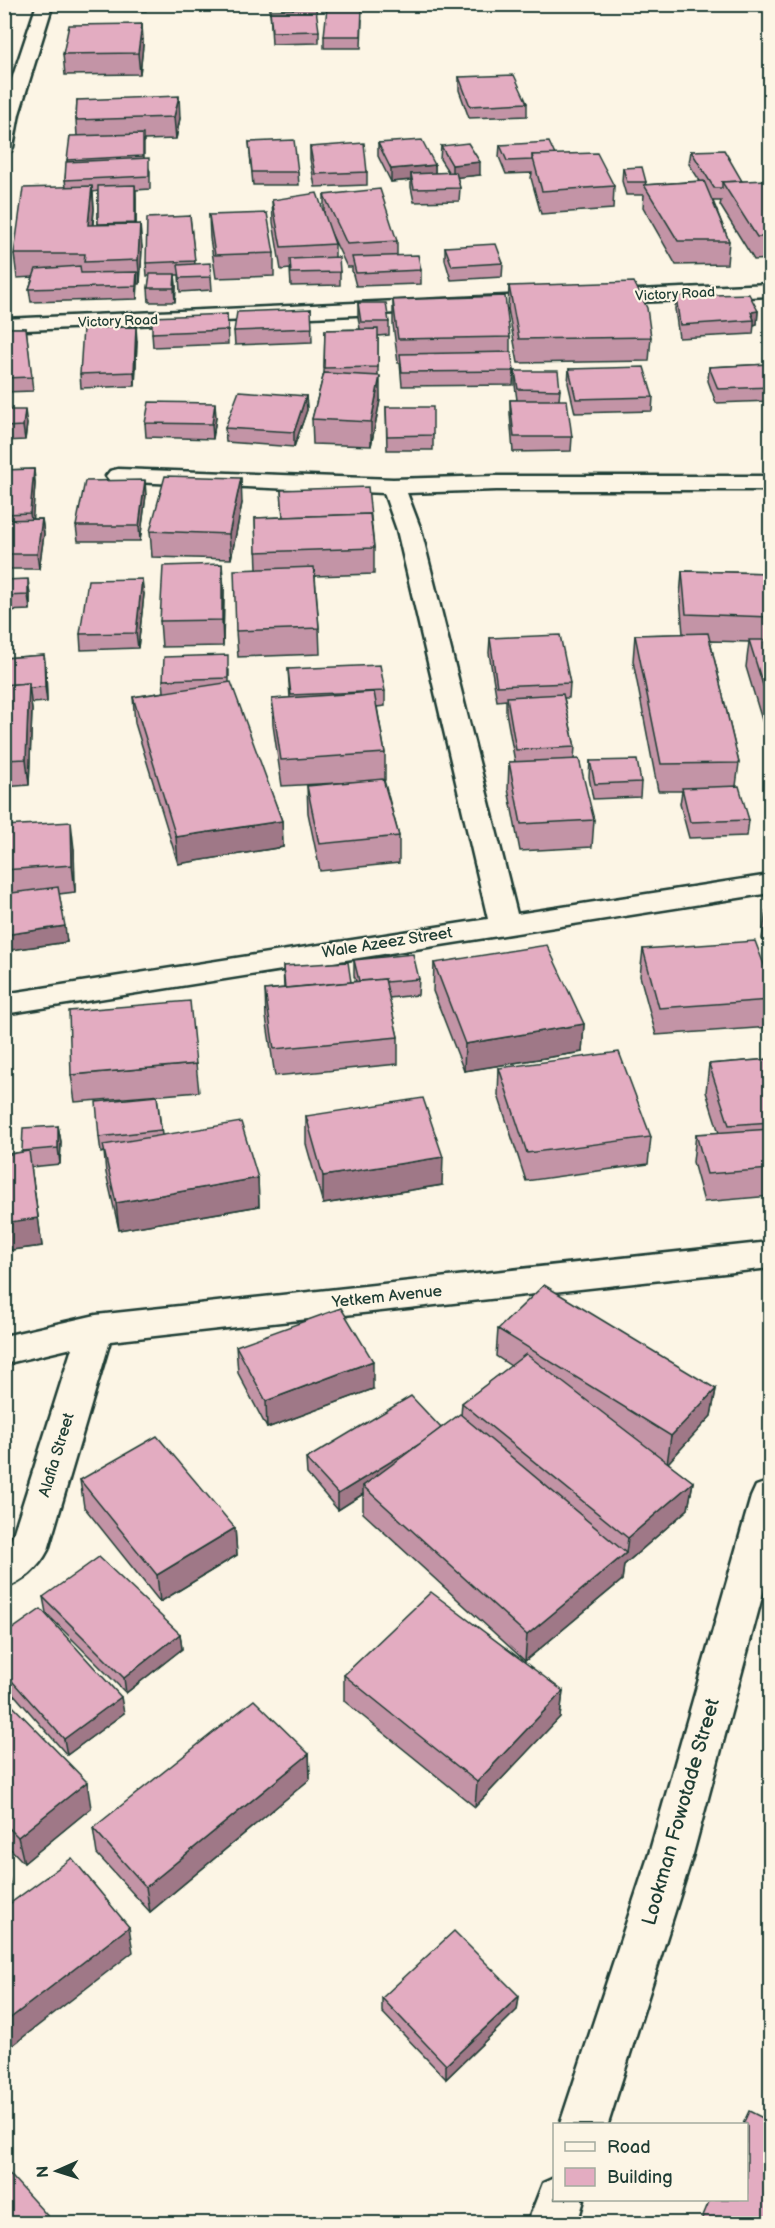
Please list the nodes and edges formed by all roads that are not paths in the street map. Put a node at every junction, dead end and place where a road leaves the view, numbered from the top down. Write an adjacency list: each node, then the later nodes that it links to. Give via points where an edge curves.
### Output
1 (45, 4): 2 (street, via 10,114)
2 (4, 147)
3 (771, 290): 4 (street, Victory Road)
4 (4, 325)
5 (118, 476): 7 (street)
6 (771, 483): 7 (street)
7 (393, 486): 9 (street, via 409,530)
8 (771, 884): 9 (street, Wale Azeez Street)
9 (504, 924): 10 (street, Wale Azeez Street)
10 (4, 1004)
11 (771, 1255): 12 (street, Yetkem Avenue)
12 (96, 1329): 13 (street, Yetkem Avenue); 15 (street, Alafia Street, via 28,1550)
13 (4, 1350)
14 (771, 1497): 16 (street, Lookman Fowotade Street, via 671,1854)
15 (4, 1572)
16 (584, 2123)
17 (559, 2201): 18 (street)
18 (552, 2223)

